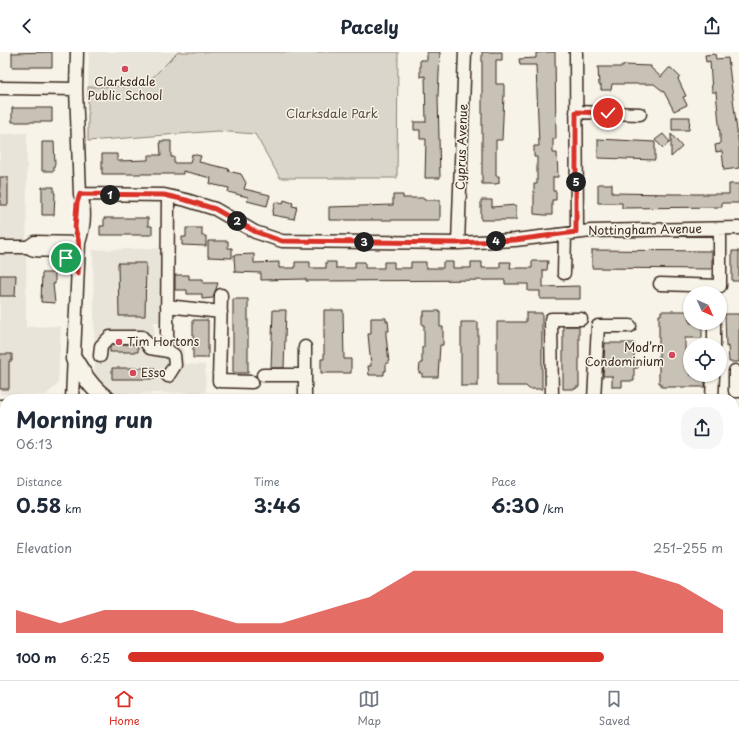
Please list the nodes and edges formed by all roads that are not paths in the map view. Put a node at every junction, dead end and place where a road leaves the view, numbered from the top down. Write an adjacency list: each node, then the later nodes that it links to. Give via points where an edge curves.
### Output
1 (77, 52): 5 (street)
2 (466, 52): 14 (street, Cyprus Avenue)
3 (576, 52): 6 (street)
4 (0, 88): 5 (street)
5 (76, 89): 8 (street)
6 (576, 112): 7 (street); 12 (street)
7 (640, 114)
8 (80, 194): 9 (street, Nottingham Avenue); 13 (street, via 84,204 83,231)
9 (168, 197): 14 (street, Nottingham Avenue, via 215,209 256,232 282,241); 21 (street)
10 (739, 228): 11 (street, Nottingham Avenue)
11 (720, 229): 12 (street, Nottingham Avenue); 19 (street, via 720,286)
12 (571, 233): 14 (street, Nottingham Avenue, via 515,240); 17 (street)
13 (79, 243): 16 (street, via 35,242); 18 (street)
14 (458, 243)
15 (0, 247): 16 (street)
16 (28, 247): 18 (street, via 33,251 52,251 63,256)
17 (564, 273)
18 (78, 274): 28 (street)
19 (660, 284)
20 (221, 295): 22 (street)
21 (167, 306): 22 (street); 25 (street)
22 (221, 312): 33 (street, via 219,381)
23 (581, 318): 39 (street, via 552,319)
24 (630, 326): 40 (street, via 598,326)
25 (168, 338)
26 (305, 347): 31 (street)
27 (100, 356): 32 (street, via 101,346 110,337 142,337 150,348 168,350 174,355 175,365)
28 (74, 359): 36 (street); 37 (main road, via 88,382)
29 (735, 371): 35 (street, via 735,391)
30 (263, 375): 31 (street)
31 (304, 375): 38 (street)
32 (168, 376)
33 (252, 382)
34 (713, 382): 41 (street)
35 (739, 391)
36 (72, 394)
37 (100, 394)
38 (305, 394)
39 (552, 394)
40 (594, 394)
41 (712, 394)

